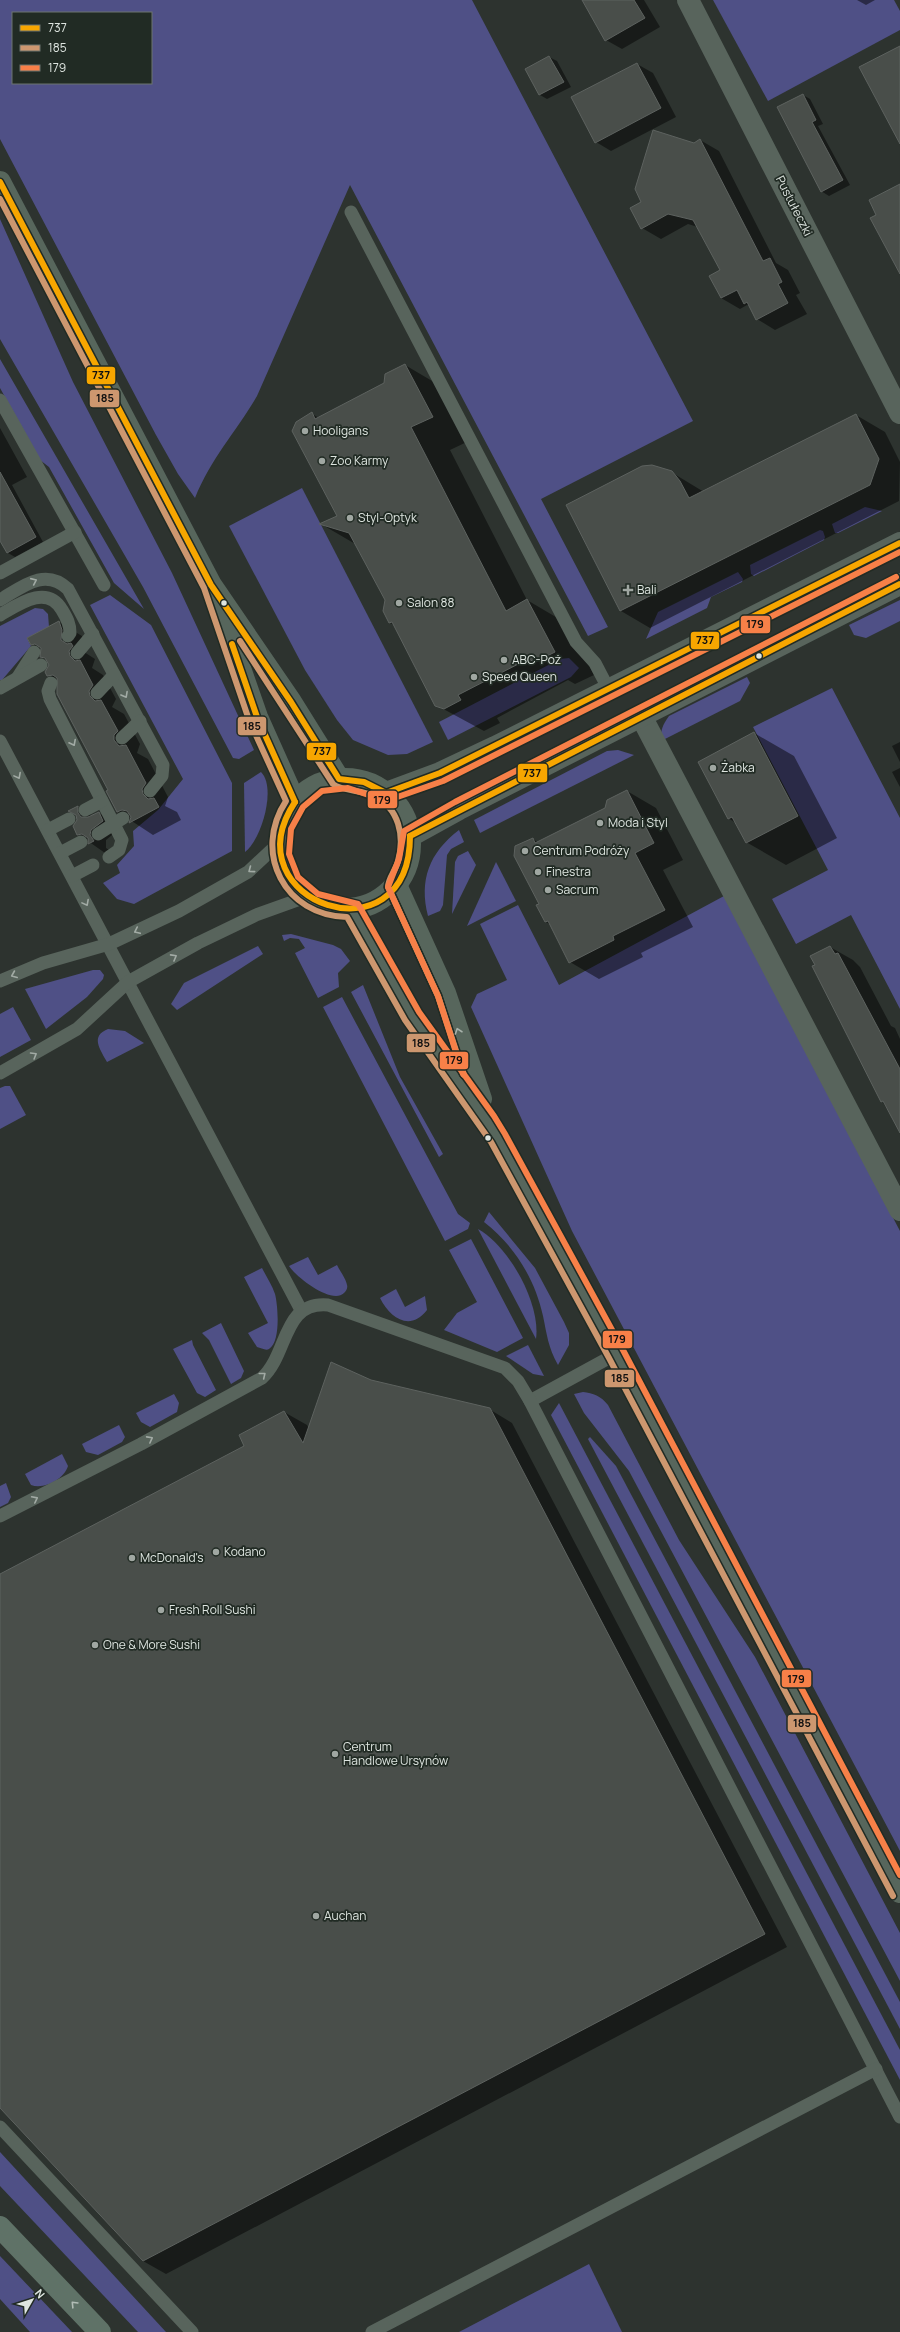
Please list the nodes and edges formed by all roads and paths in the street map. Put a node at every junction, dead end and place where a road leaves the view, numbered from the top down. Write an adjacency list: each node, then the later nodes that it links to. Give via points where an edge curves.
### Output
1 (688, 0): 5 (street, Pustułeczki)
2 (0, 182): 11 (main road)
3 (351, 212): 23 (lane, via 576,642 595,663)
4 (0, 400): 6 (lane)
5 (900, 413)
6 (75, 532): 8 (lane); 10 (lane)
7 (900, 542): 23 (street)
8 (0, 573)
9 (900, 584): 25 (street)
10 (104, 585)
11 (211, 585): 29 (main road, via 292,702); 33 (main road, via 257,717)
12 (0, 600): 15 (lane, one-way to 15, via 38,579 56,580 68,589)
13 (0, 615): 14 (lane, via 27,600 42,596 56,601)
14 (65, 626)
15 (93, 634): 17 (lane); 19 (lane)
16 (34, 652): 20 (lane)
17 (77, 653)
18 (41, 665): 20 (lane)
19 (114, 675): 24 (lane); 26 (lane, one-way to 26)
20 (18, 677): 22 (lane)
21 (51, 683): 32 (lane, one-way to 32, via 48,693 91,767)
22 (0, 688)
23 (609, 690): 31 (street, via 440,773)
24 (98, 693)
25 (641, 716): 39 (street); 54 (street)
26 (140, 721): 27 (lane); 30 (lane, via 163,766 162,776)
27 (122, 738)
28 (0, 741): 37 (lane, one-way to 37)
29 (339, 779): 31 (main road, via 356,779 372,784); 33 (main road, via 323,782 308,790)
30 (150, 791)
31 (386, 793): 39 (main road, via 400,808)
32 (102, 801): 34 (lane); 36 (lane)
33 (295, 802): 41 (main road, via 284,821)
34 (85, 810)
35 (69, 819): 37 (lane)
36 (119, 821): 38 (lane); 43 (lane, via 122,844 119,850)
37 (48, 830): 42 (lane)
38 (98, 834)
39 (410, 836): 46 (main road, via 410,854 405,870)
40 (81, 842): 42 (lane)
41 (279, 843): 47 (main road, via 287,873); 49 (lane, one-way to 49, via 264,860 236,880 179,912)
42 (60, 853): 45 (lane)
43 (109, 857)
44 (93, 865): 45 (lane)
45 (72, 876): 49 (lane, one-way to 49)
46 (396, 885): 48 (main road, via 377,902); 53 (main road, one-way to 46, via 444,993)
47 (306, 897): 48 (main road, via 328,907); 51 (lane, one-way to 47, via 243,921)
48 (352, 909): 53 (main road, via 412,1016)
49 (109, 944): 50 (lane, one-way to 50, via 43,963); 51 (lane)
50 (0, 981)
51 (128, 982): 52 (lane, one-way to 51, via 77,1030); 55 (lane)
52 (0, 1073)
53 (488, 1121): 56 (main road)
54 (900, 1210)
55 (301, 1310): 57 (lane, via 317,1304 328,1305 497,1363 511,1373); 58 (lane, one-way to 55, via 134,1448 262,1378 274,1364 294,1318)
56 (616, 1354): 57 (lane); 59 (main road)
57 (530, 1401): 60 (lane)
58 (0, 1516)
59 (900, 1892)
60 (876, 2069): 61 (lane); 66 (lane)
61 (900, 2117)
62 (0, 2127): 65 (lane)
63 (0, 2227): 64 (highway, one-way to 63)
64 (100, 2332)
65 (192, 2332)
66 (372, 2332)

